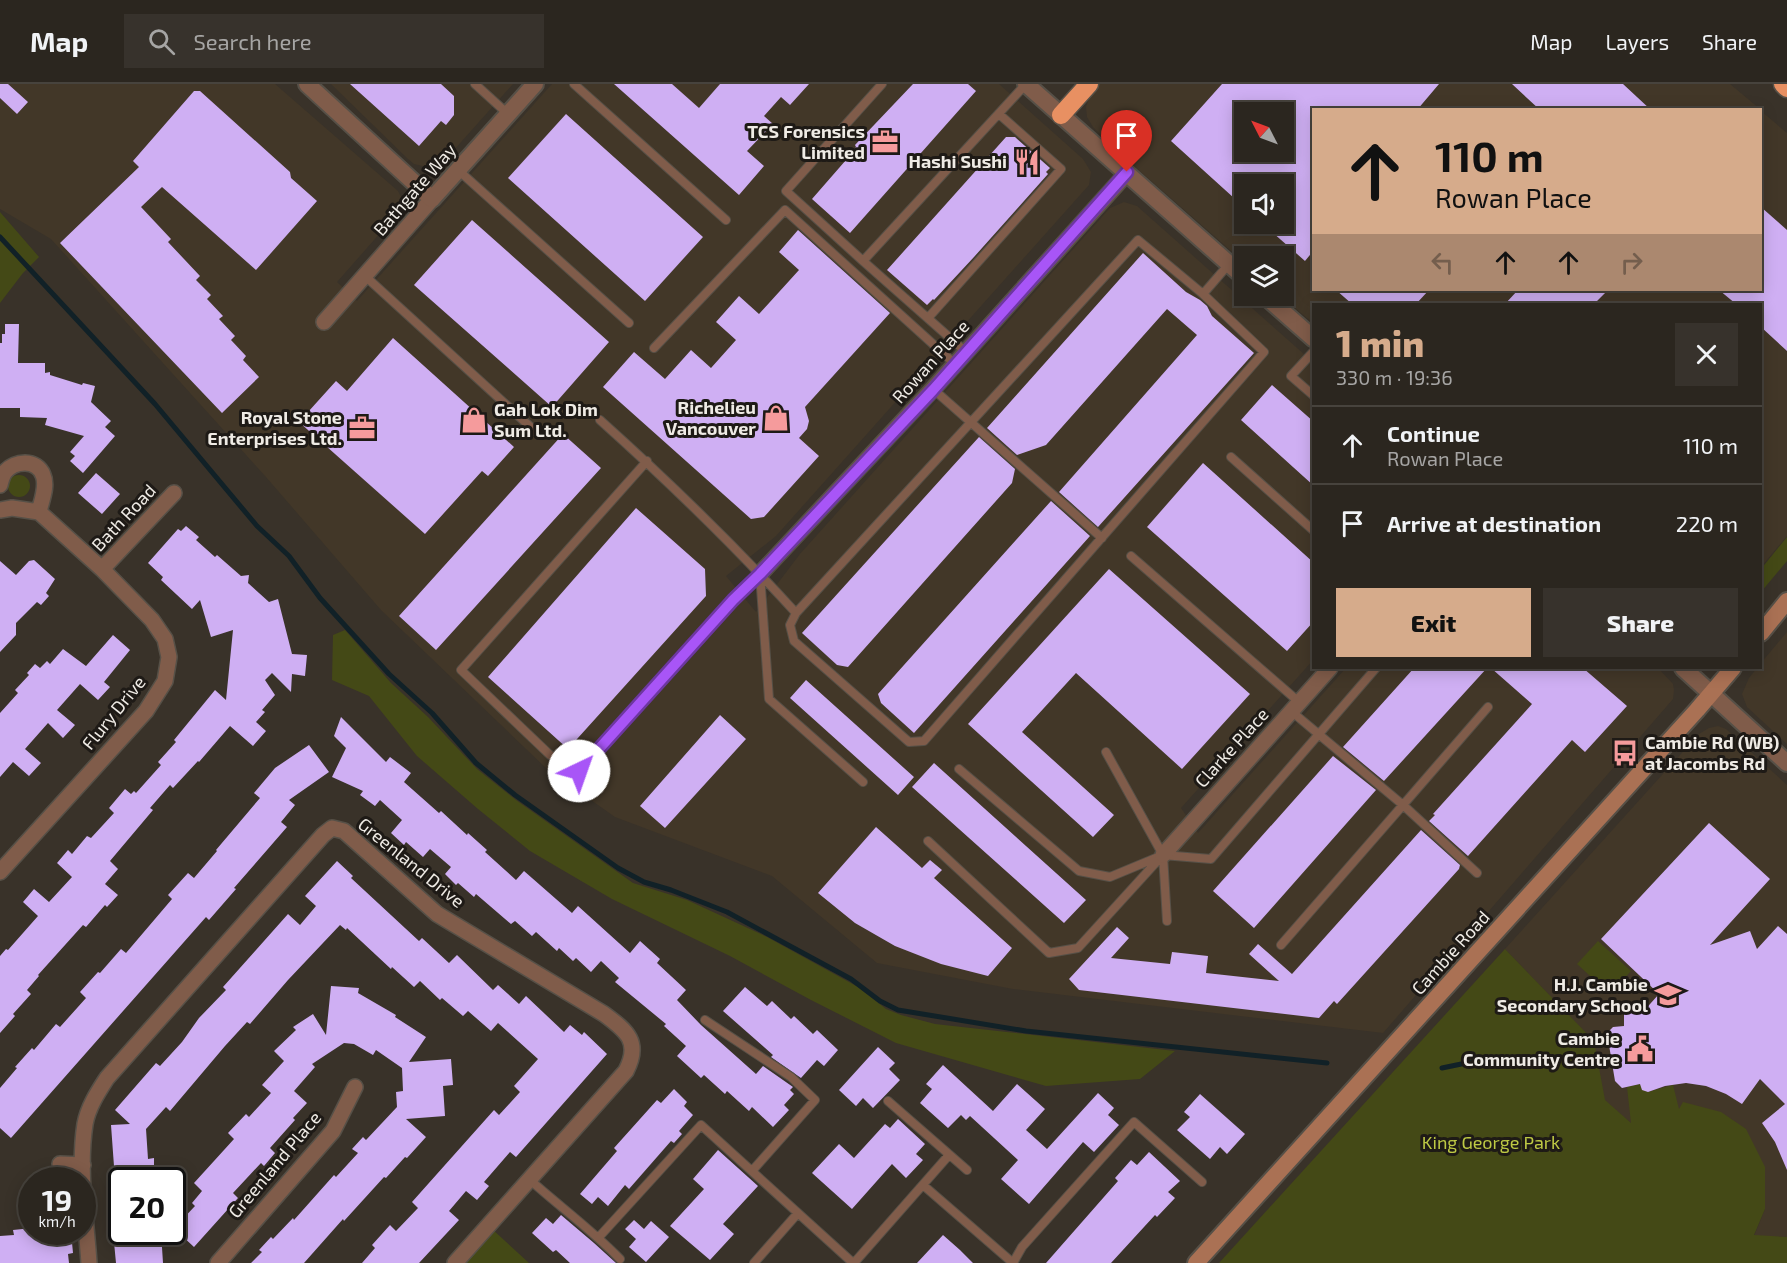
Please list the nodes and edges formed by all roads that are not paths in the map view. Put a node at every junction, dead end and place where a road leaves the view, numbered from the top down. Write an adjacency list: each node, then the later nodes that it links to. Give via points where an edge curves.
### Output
1 (307, 84): 15 (street)
2 (475, 84): 10 (lane)
3 (535, 84): 10 (street, Bathgate Way)
4 (574, 84): 16 (lane)
5 (882, 84): 17 (lane, via 786,191)
6 (1026, 84): 11 (lane); 12 (street)
7 (1089, 84): 12 (highway)
8 (1782, 84): 9 (highway)
9 (1787, 87)
10 (508, 114): 13 (street, Bathgate Way)
11 (999, 114): 17 (lane); 23 (lane, via 1061,169)
12 (1061, 115): 14 (street)
13 (458, 170): 15 (street, Bathgate Way); 25 (lane)
14 (1127, 172): 18 (street); 28 (street, Rowan Place)
15 (432, 199): 20 (street, Bathgate Way)
16 (726, 220)
17 (863, 261): 23 (lane)
18 (1229, 264): 19 (street); 21 (lane)
19 (1234, 268)
20 (365, 276): 24 (street, Bathgate Way); 35 (lane)
21 (1203, 294): 34 (lane, via 1138,240); 43 (lane, via 1263,352)
22 (1276, 306): 26 (street)
23 (928, 318): 28 (lane)
24 (324, 322)
25 (629, 323)
26 (1312, 337)
27 (654, 348): 30 (lane, via 784,210)
28 (966, 352): 30 (street, Rowan Place)
29 (1312, 353): 32 (lane, via 1291,376)
30 (955, 364): 31 (street, Rowan Place)
31 (933, 390): 34 (lane); 46 (street, Rowan Place)
32 (1312, 394)
33 (600, 420): 37 (lane)
34 (971, 422): 43 (lane); 48 (lane)
35 (535, 431)
36 (1231, 457): 42 (lane)
37 (647, 461): 46 (lane); 46 (lane, via 461,670 550,755 579,771)
38 (0, 486): 41 (street, via 3,474 12,466 35,464 44,476)
39 (174, 493): 45 (street, Bath Road)
40 (0, 510): 41 (street)
41 (39, 513): 45 (street, Flury Drive)
42 (1312, 529)
43 (1102, 537): 48 (lane, via 924,741 909,742 794,641 790,625)
44 (1131, 556): 55 (lane)
45 (102, 569): 65 (street, Flury Drive, via 152,620 165,639 169,657 165,681 146,711)
46 (760, 574): 48 (lane); 61 (lane, via 769,699)
47 (1787, 601): 49 (main road)
48 (796, 613)
49 (1762, 632)
50 (1329, 669): 55 (street, Clarke Place)
51 (1375, 669): 57 (lane)
52 (1684, 669): 54 (street)
53 (1732, 669): 54 (main road, Cambie Road)
54 (1712, 693): 59 (street); 89 (main road, Cambie Road)
55 (1295, 707): 57 (lane); 64 (street, Clarke Place)
56 (1488, 707): 62 (lane)
57 (1318, 734): 62 (lane); 64 (lane, via 1210,859)
58 (1106, 752): 64 (lane)
59 (1787, 763)
60 (959, 769): 64 (lane, via 1079,871 1110,877)
61 (862, 782)
62 (1403, 805): 66 (lane); 68 (lane)
63 (928, 841): 64 (lane, via 1049,953 1078,948)
64 (1162, 855): 67 (lane)
65 (0, 872)
66 (1478, 873)
67 (1167, 921)
68 (1281, 945)
69 (705, 1020): 76 (lane, via 790,1077 815,1100)
70 (355, 1087): 84 (street, Greenland Place, via 333,1131)
71 (888, 1101): 72 (lane)
72 (949, 1155): 75 (lane); 79 (lane)
73 (60, 1164): 74 (street)
74 (82, 1165): 77 (street, Greenland Drive, via 85,1123 106,1078 332,828 344,831 437,914 625,1029 633,1058 626,1071); 83 (street, Greenland Drive)
75 (967, 1170)
76 (752, 1171): 80 (lane); 81 (lane, via 701,1125)
77 (529, 1179): 81 (lane); 85 (street, Greenland Drive)
78 (1202, 1182): 88 (lane, via 1134,1122 1022,1247)
79 (923, 1185): 87 (lane); 88 (lane)
80 (798, 1213): 86 (lane); 87 (lane)
81 (599, 1237): 82 (lane)
82 (620, 1259)
83 (89, 1263)
84 (218, 1263)
85 (455, 1263)
86 (754, 1263)
87 (854, 1263)
88 (1013, 1263)
89 (1196, 1263)

